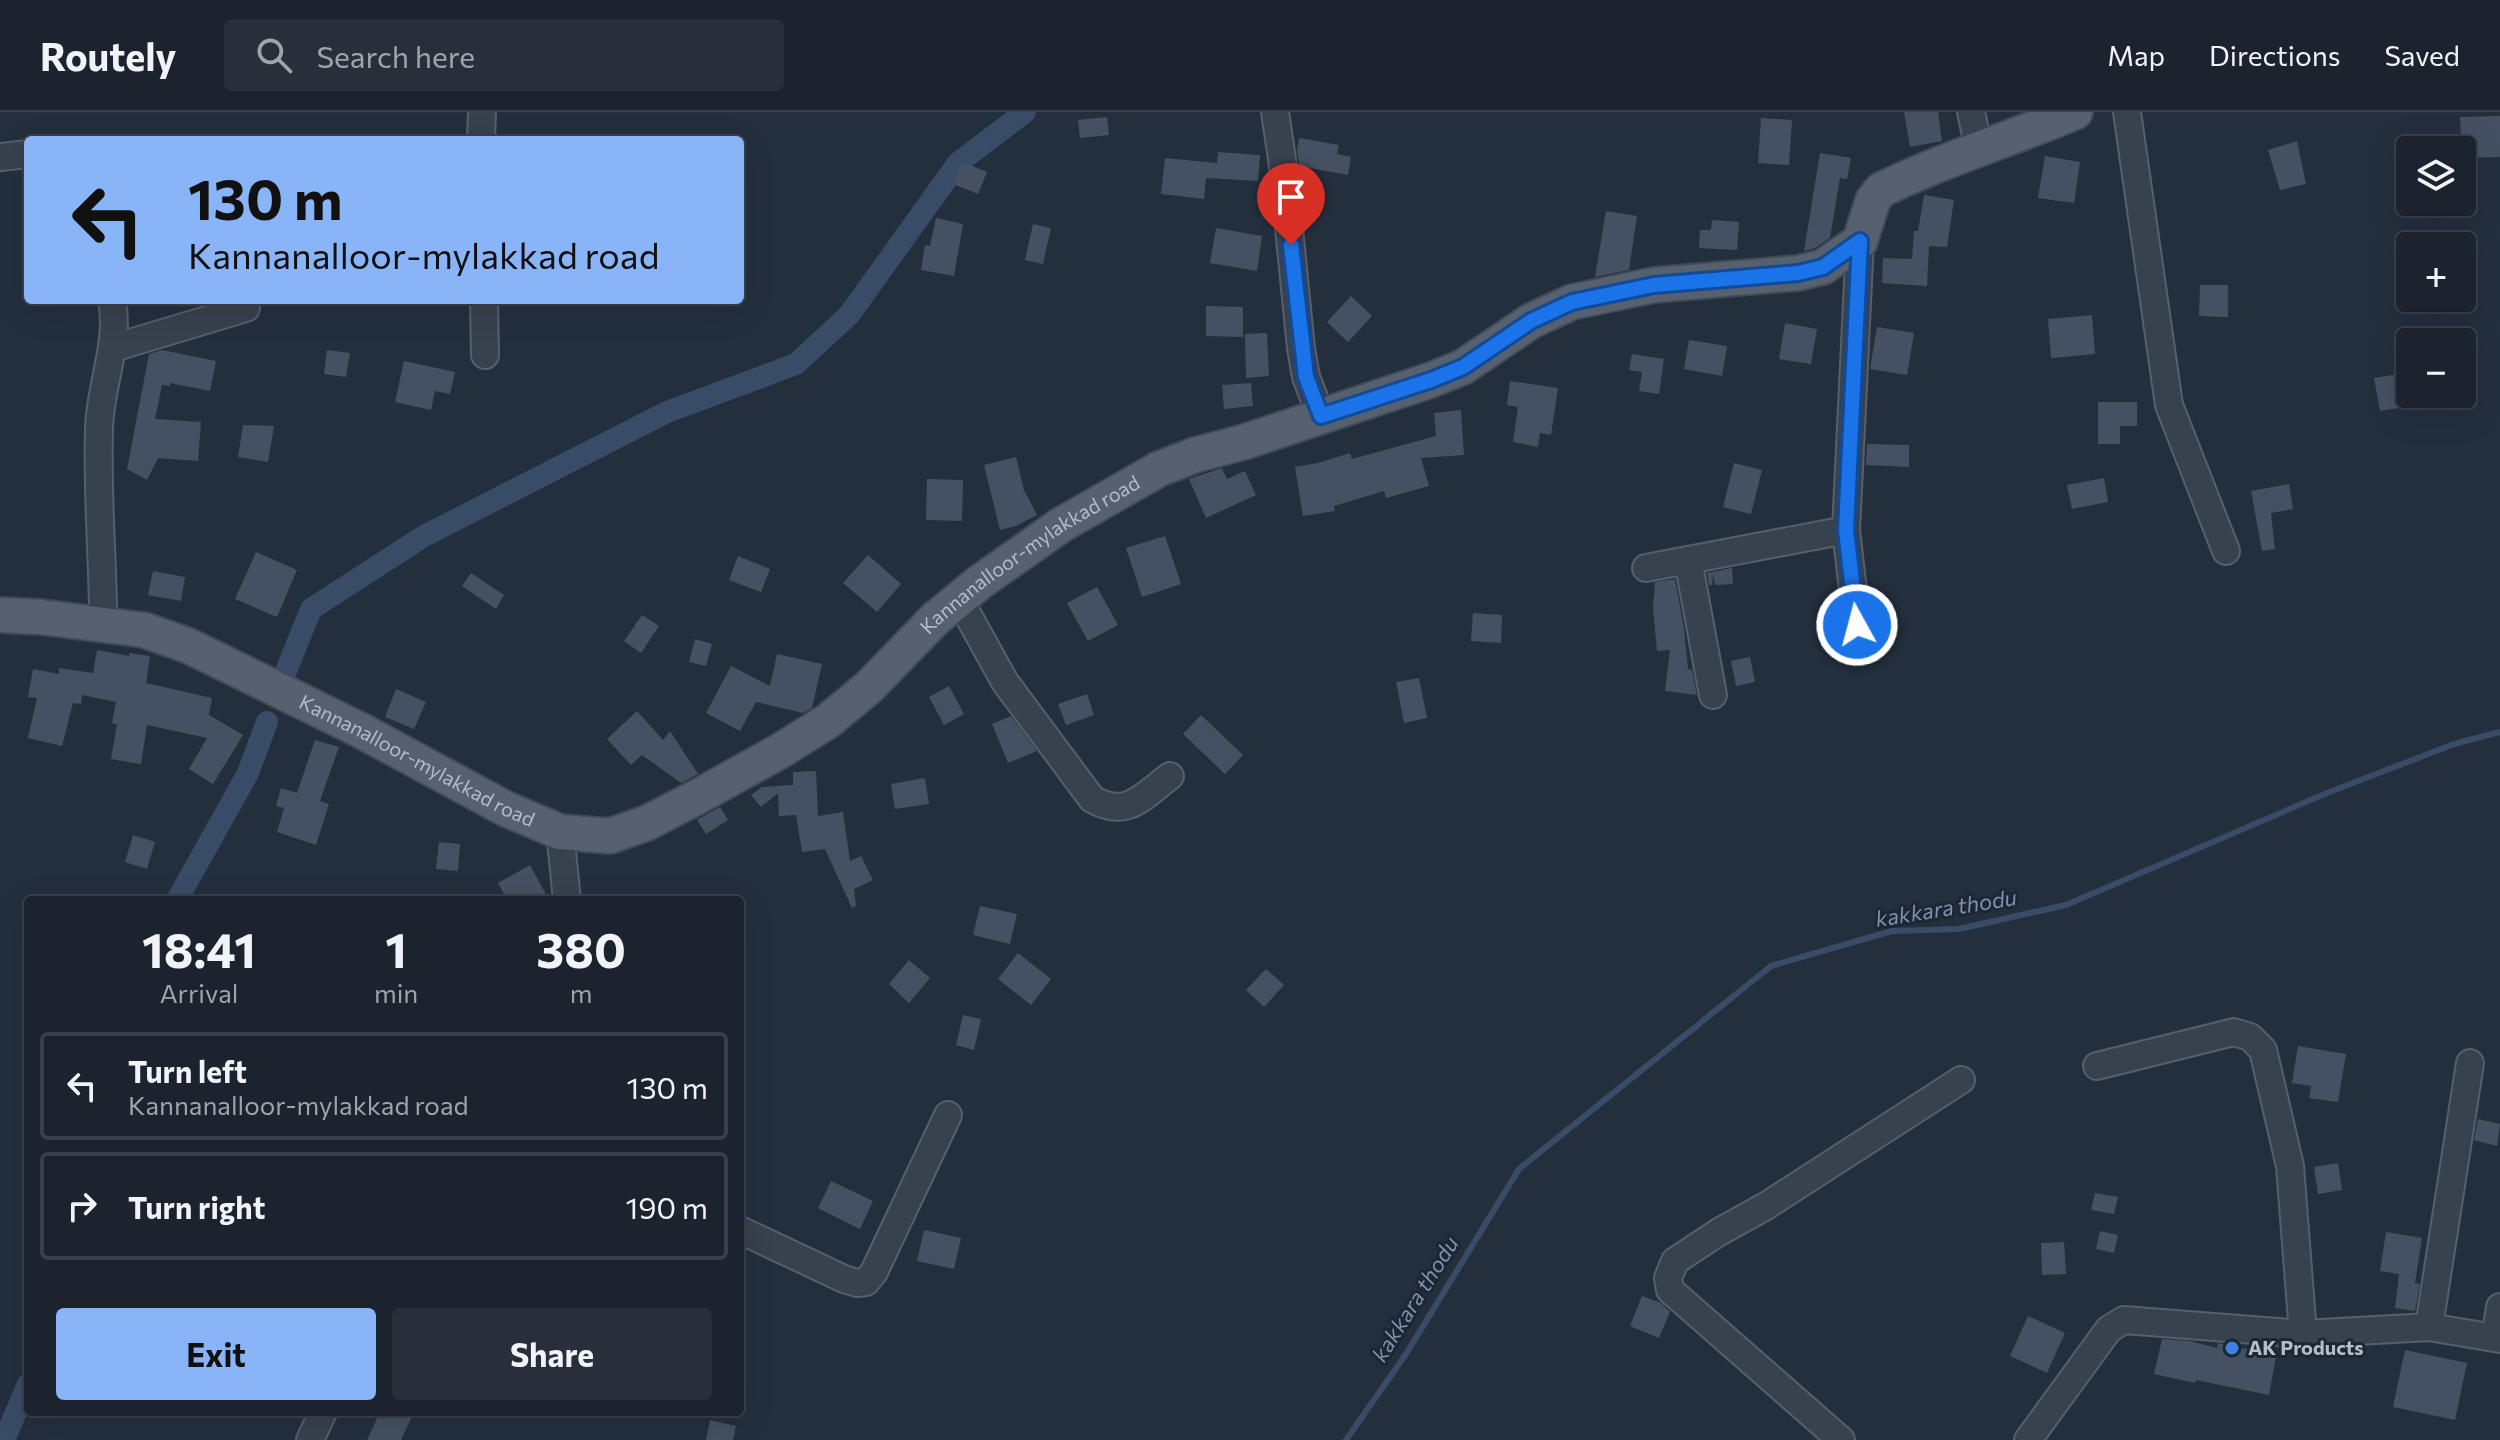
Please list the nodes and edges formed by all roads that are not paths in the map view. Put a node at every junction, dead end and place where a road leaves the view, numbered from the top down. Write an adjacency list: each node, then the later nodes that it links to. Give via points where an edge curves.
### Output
1 (482, 112): 6 (street)
2 (1275, 112): 16 (street, via 1301,348)
3 (1971, 112): 7 (street)
4 (2075, 112): 7 (main road)
5 (2127, 112): 18 (street, via 2169,405)
6 (481, 136)
7 (1979, 149): 10 (main road, via 1881,190)
8 (24, 154): 9 (street)
9 (0, 157)
10 (1860, 241): 16 (main road, Kannanalloor-mylakkad road, via 1823,267 1798,273 1654,285 1572,302 1531,321 1463,367); 17 (street)
11 (113, 304): 14 (street)
12 (246, 304): 14 (street)
13 (484, 304): 15 (street)
14 (113, 348): 23 (street, via 99,426)
15 (485, 355)
16 (1321, 416): 21 (main road, Kannanalloor-mylakkad road, via 1159,469 1061,525)
17 (1846, 530): 19 (street); 24 (street)
18 (2226, 551)
19 (1688, 560): 20 (street); 25 (street)
20 (1646, 568)
21 (959, 599): 26 (street, via 1005,682 1092,799 1121,809); 27 (main road, Kannanalloor-mylakkad road, via 869,687 780,751 647,823 610,836)
22 (0, 615): 23 (main road, Kannanalloor-mylakkad road)
23 (106, 624): 27 (main road, Kannanalloor-mylakkad road, via 189,646)
24 (1857, 625)
25 (1713, 695)
26 (1170, 776)
27 (560, 832): 28 (street)
28 (567, 896)
29 (2470, 1063): 35 (street)
30 (2097, 1066): 36 (street, via 2234,1032 2250,1037 2263,1050 2290,1166)
31 (1961, 1080): 40 (street, via 1675,1261 1668,1278 1670,1290)
32 (948, 1115): 33 (street, via 866,1282 844,1279)
33 (744, 1232)
34 (2500, 1307): 37 (street)
35 (2429, 1327): 36 (street); 37 (street)
36 (2303, 1334): 41 (street, via 2124,1320 2109,1329)
37 (2498, 1338)
38 (321, 1416): 39 (street)
39 (310, 1440)
40 (1841, 1440)
41 (2028, 1440)

